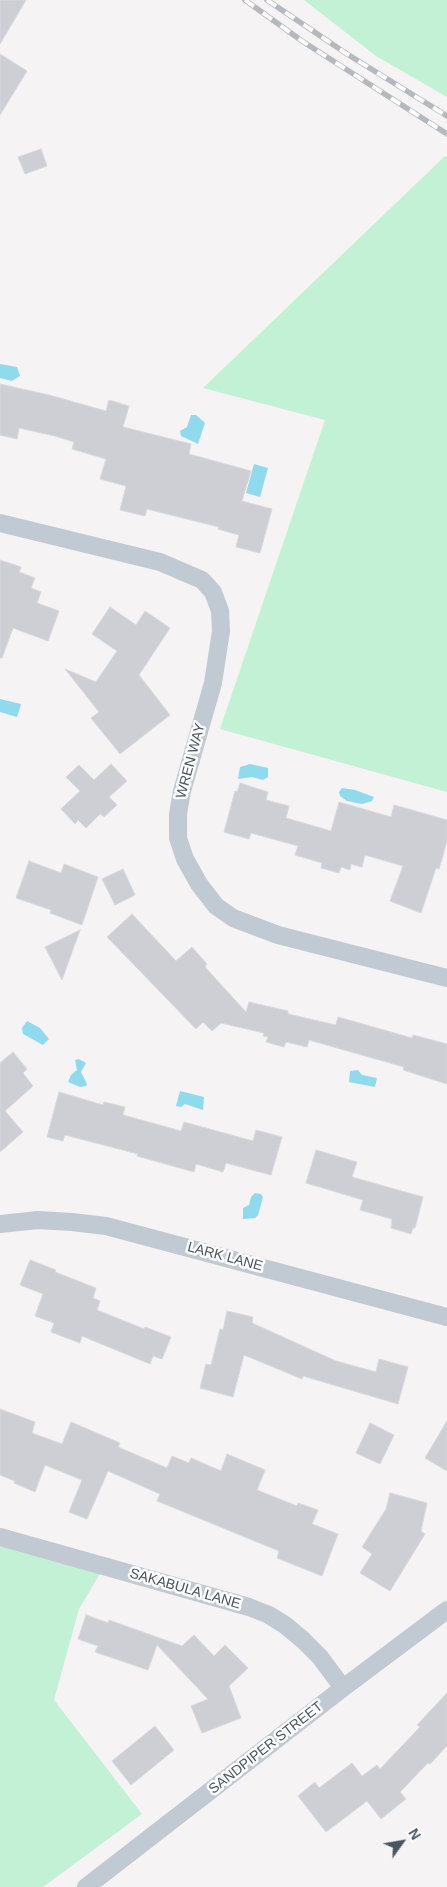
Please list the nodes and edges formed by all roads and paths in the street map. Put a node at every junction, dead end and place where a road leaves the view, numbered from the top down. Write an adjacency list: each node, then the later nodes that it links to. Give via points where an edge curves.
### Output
1 (0, 523): 2 (street, WREN WAY, via 160,562 202,580 213,592 220,612 221,631 213,684 182,792 178,838 198,884 216,906 233,918 278,935)
2 (447, 978)
3 (0, 1224): 4 (street, LARK LANE, via 38,1220 106,1226)
4 (447, 1317)
5 (0, 1538): 7 (street, SAKABULA LANE, via 269,1615 302,1640)
6 (447, 1610): 7 (street, SANDPIPER STREET)
7 (343, 1688): 8 (street, SANDPIPER STREET)
8 (86, 1887)

